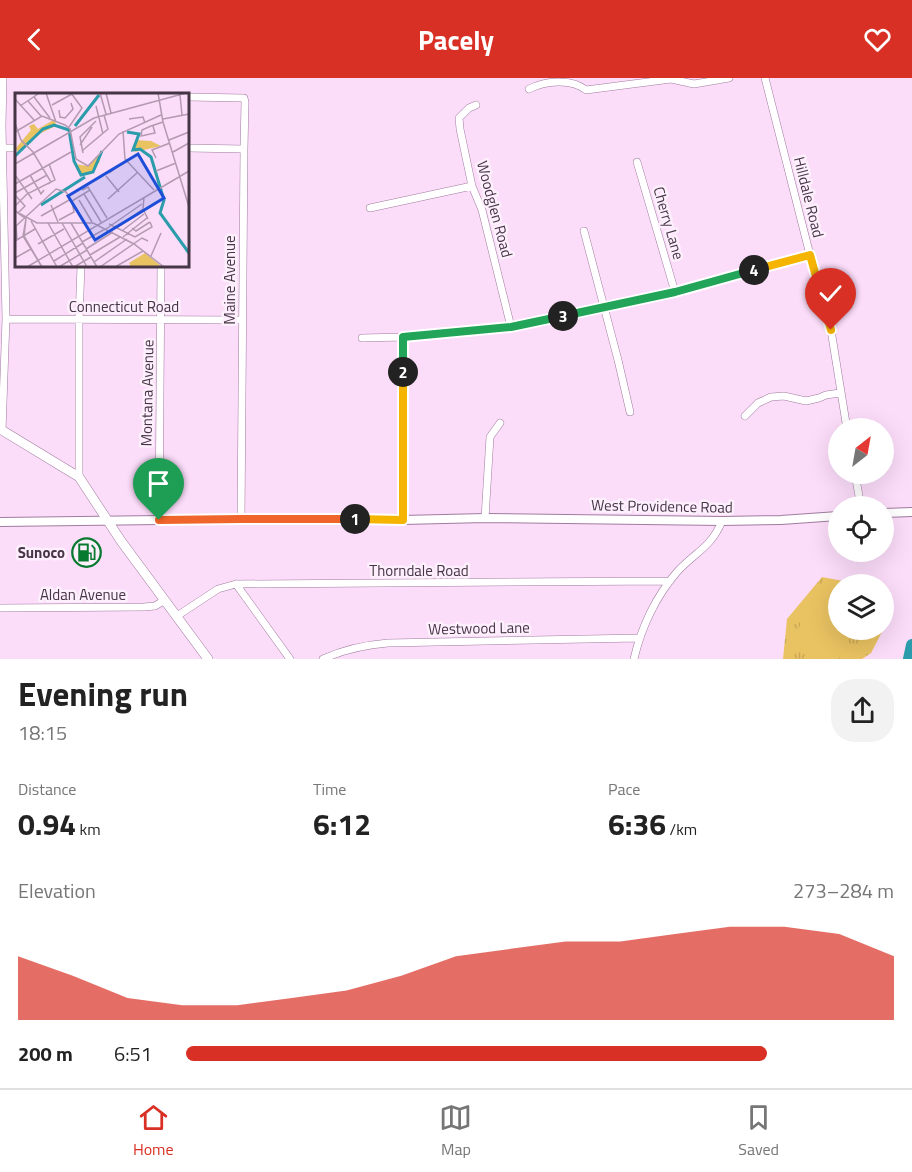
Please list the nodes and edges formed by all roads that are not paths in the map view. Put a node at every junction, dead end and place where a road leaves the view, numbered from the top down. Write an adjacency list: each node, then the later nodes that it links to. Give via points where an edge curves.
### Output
1 (3, 78): 7 (street)
2 (729, 78): 4 (street, via 694,84 672,79 585,90 580,85 562,82)
3 (765, 78): 15 (street, Hilldale Road)
4 (529, 89)
5 (189, 97): 9 (street, Maine Avenue, via 244,98)
6 (476, 105): 12 (street, Woodglen Road, via 459,118)
7 (1, 126): 10 (street)
8 (189, 148): 9 (street)
9 (244, 149): 23 (street, Maine Avenue)
10 (1, 152): 20 (street)
11 (637, 162): 18 (street, Cherry Lane)
12 (472, 186): 13 (street); 24 (street, Woodglen Road, via 482,210)
13 (370, 208)
14 (584, 231): 19 (street)
15 (810, 255): 18 (street); 27 (street, Hilldale Road, via 831,330)
16 (81, 267): 21 (street)
17 (161, 267): 22 (street, Montana Avenue)
18 (675, 292): 19 (street)
19 (604, 308): 24 (street); 28 (street)
20 (6, 319): 21 (street, Connecticut Road); 32 (street)
21 (79, 320): 22 (street, Connecticut Road); 33 (street)
22 (161, 320): 23 (street, Connecticut Road); 39 (street, Montana Avenue)
23 (243, 320): 38 (street, Maine Avenue)
24 (511, 327): 25 (street)
25 (403, 337): 26 (street); 40 (street)
26 (362, 338)
27 (840, 393): 29 (street, via 806,401 771,397); 30 (street, Hilldale Road)
28 (630, 412)
29 (745, 416)
30 (845, 418)
31 (500, 423): 37 (street, via 490,437)
32 (1, 430): 33 (main road)
33 (79, 477): 41 (main road)
34 (912, 512): 35 (street)
35 (894, 513)
36 (828, 517): 42 (street, West Providence Road)
37 (485, 518): 40 (street, West Providence Road); 42 (street, West Providence Road)
38 (241, 519): 39 (street, West Providence Road); 40 (street, West Providence Road)
39 (159, 520): 41 (street, West Providence Road)
40 (403, 520)
41 (108, 521): 43 (street, West Providence Road); 46 (main road)
42 (722, 521): 44 (street, via 710,543)
43 (0, 522)
44 (670, 581): 45 (street, Thorndale Road); 49 (street)
45 (236, 585): 48 (street, Thorndale Road, via 218,589); 51 (street)
46 (165, 600): 47 (street, Aldan Avenue, via 144,608); 48 (main road)
47 (0, 608)
48 (177, 616): 50 (main road)
49 (639, 638): 52 (street, Westwood Lane, via 388,643 363,645); 53 (street)
50 (208, 659)
51 (290, 659)
52 (323, 659)
53 (634, 659)

